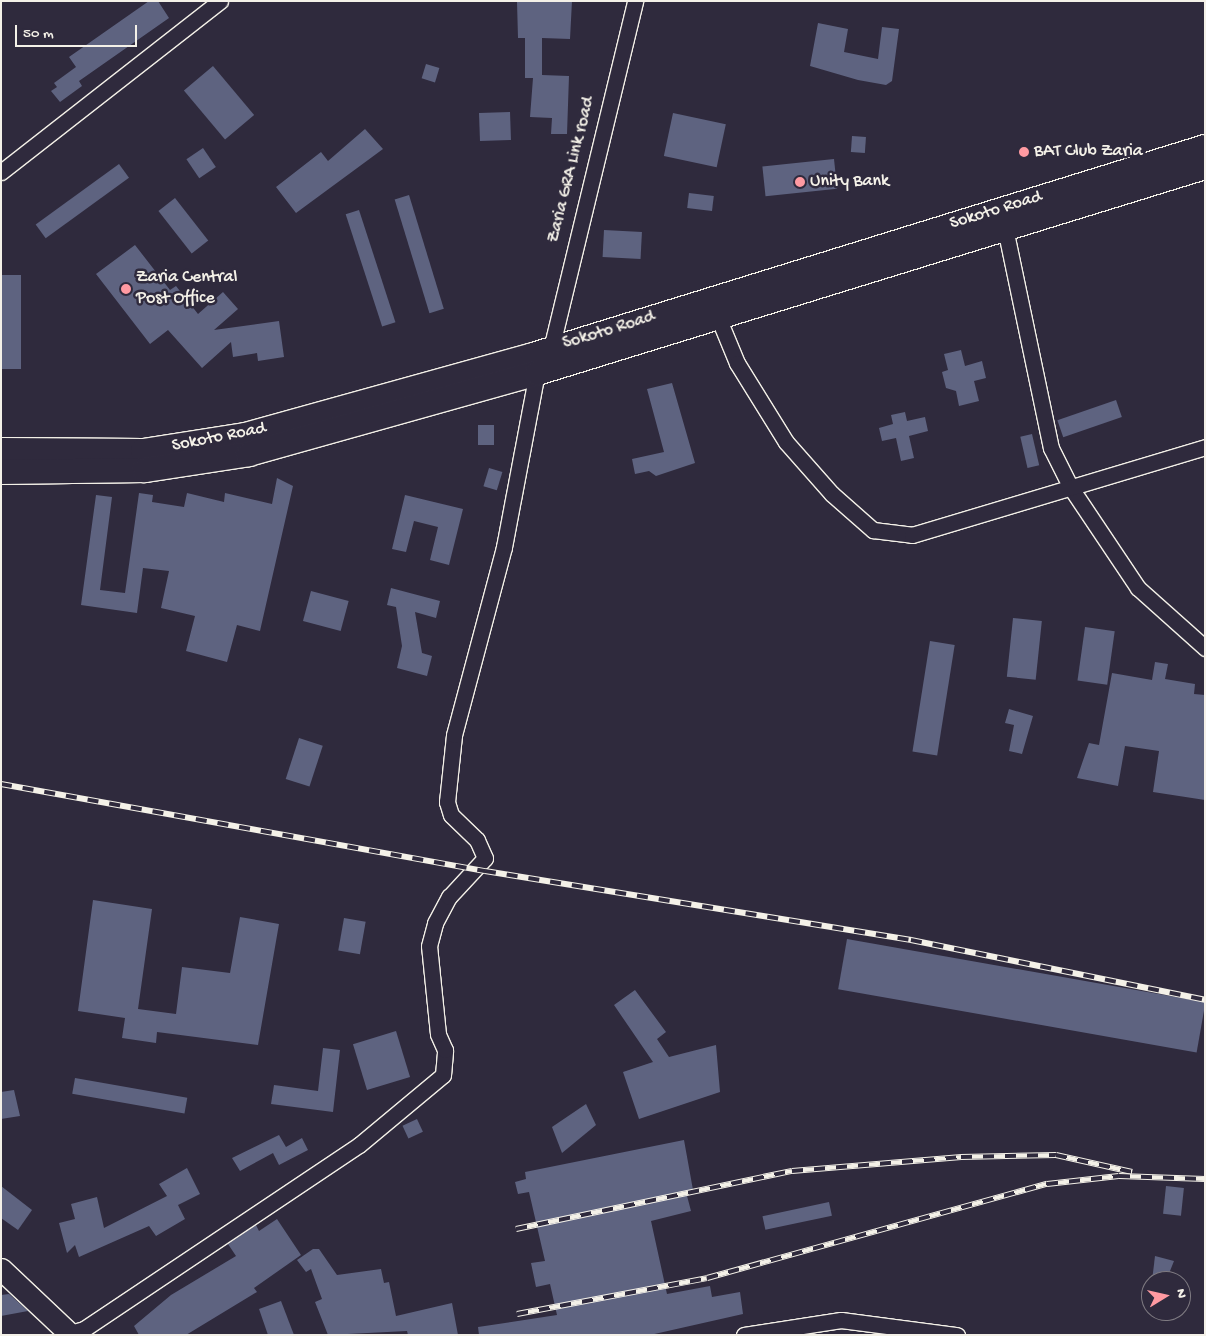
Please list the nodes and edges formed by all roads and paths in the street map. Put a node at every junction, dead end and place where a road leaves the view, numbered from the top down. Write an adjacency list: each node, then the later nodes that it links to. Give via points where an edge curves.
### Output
1 (220, 1): 5 (street)
2 (635, 1): 8 (street, Zaria GRA Link road)
3 (1205, 147): 8 (main road, Sokoto Road)
4 (1205, 166): 6 (main road, Sokoto Road)
5 (1, 172)
6 (1005, 228): 7 (main road, Sokoto Road); 13 (street, via 1051,448)
7 (718, 317): 9 (main road, Sokoto Road); 13 (street, via 737,363 786,442 832,494 873,530 912,535)
8 (551, 349): 11 (main road, Sokoto Road, via 297,421 192,446 88,452)
9 (537, 374): 12 (main road, Sokoto Road, via 195,465); 16 (street, via 504,546 454,735 448,802 451,814 477,840 485,858 449,897 435,923 430,946 438,1034 445,1050 443,1075 359,1145 84,1329)
10 (1205, 447): 13 (street)
11 (1, 450)
12 (1, 472)
13 (1071, 488): 14 (street, via 1138,588)
14 (1205, 648)
15 (1, 1269): 16 (street)
16 (70, 1334)
17 (744, 1335): 18 (street, via 841,1320)
18 (957, 1335)

